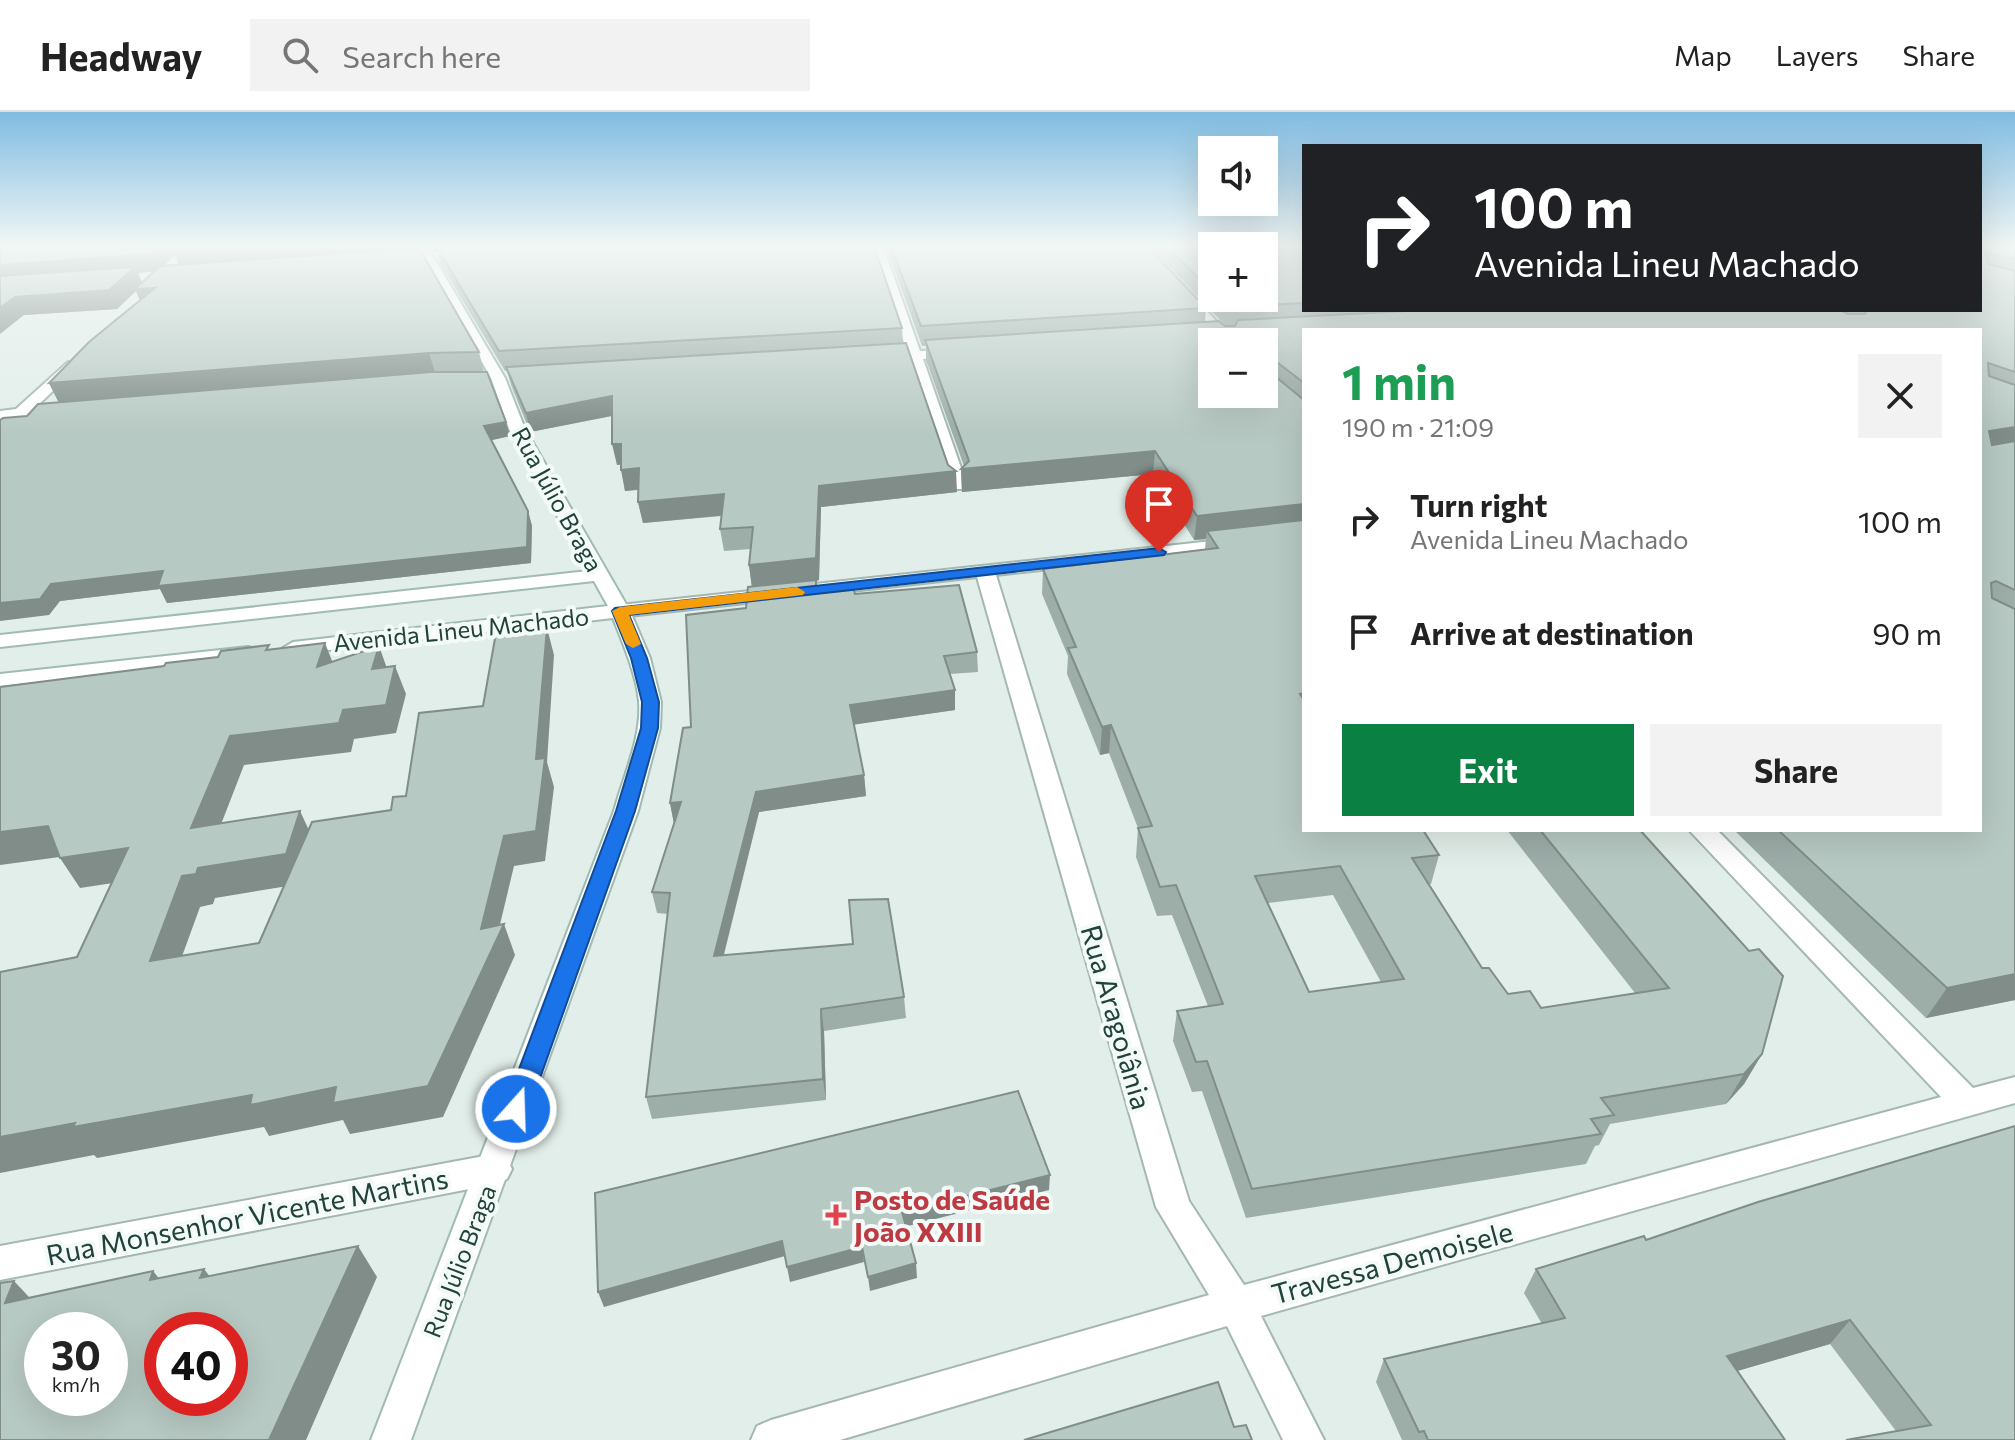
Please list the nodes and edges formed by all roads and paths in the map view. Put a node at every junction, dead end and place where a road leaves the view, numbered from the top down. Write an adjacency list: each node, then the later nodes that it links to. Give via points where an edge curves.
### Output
1 (456, 308): 16 (street, Rua Júlio Braga)
2 (898, 308): 7 (street)
3 (1201, 308): 4 (street)
4 (1221, 328)
5 (89, 350): 10 (street)
6 (976, 352): 7 (street)
7 (914, 356): 8 (street); 13 (street)
8 (867, 359)
9 (81, 409): 10 (street)
10 (19, 414): 11 (street); 12 (street)
11 (0, 415)
12 (0, 432)
13 (959, 485)
14 (1302, 536): 15 (street, Avenida Lineu Machado)
15 (985, 571): 17 (street, Avenida Lineu Machado); 25 (street, Rua Aragoiânia, via 1173,1207)
16 (600, 575): 17 (street, Rua Júlio Braga); 18 (street, Avenida Lineu Machado)
17 (620, 611): 19 (street, Avenida Lineu Machado); 23 (street, Rua Júlio Braga, via 650,702 649,728 626,811)
18 (0, 641)
19 (0, 680)
20 (1704, 832): 22 (street)
21 (2015, 1090): 22 (street, Travessa Demoisele)
22 (1968, 1104): 25 (street, Travessa Demoisele)
23 (495, 1169): 24 (street, Rua Monsenhor Vicente Martins); 26 (street, Rua Júlio Braga)
24 (0, 1263)
25 (1236, 1305): 27 (street, Travessa Demoisele); 28 (street, Rua Aragoiânia)
26 (391, 1440)
27 (771, 1440)
28 (1304, 1440)

